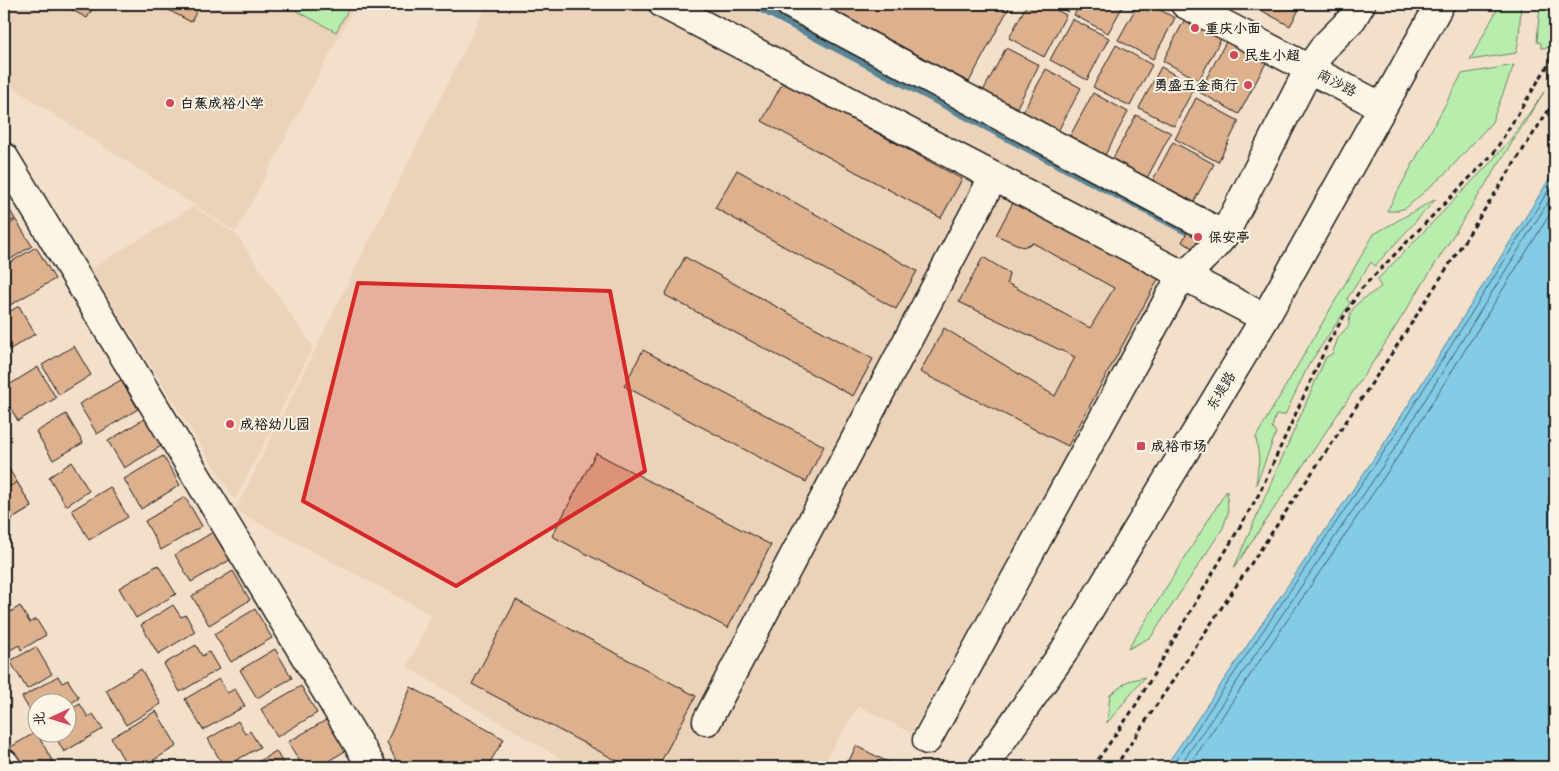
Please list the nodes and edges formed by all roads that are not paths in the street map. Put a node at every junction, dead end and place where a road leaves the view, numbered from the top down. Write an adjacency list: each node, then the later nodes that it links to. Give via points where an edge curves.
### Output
1 (663, 4): 9 (street)
2 (790, 4): 10 (street)
3 (1185, 4): 6 (street, 南沙路)
4 (1361, 4): 6 (street)
5 (1440, 4): 7 (street, 东堤路)
6 (1309, 69): 7 (street, 南沙路); 10 (street)
7 (1382, 107): 12 (street, 东堤路)
8 (4, 157): 17 (street)
9 (993, 178): 11 (street); 13 (street)
10 (1224, 235): 11 (street, via 1212,251)
11 (1183, 277): 12 (street); 14 (street)
12 (1265, 318): 18 (street, 东堤路, via 1063,653)
13 (707, 721)
14 (927, 740)
15 (4, 763): 16 (street)
16 (6, 767)
17 (372, 767)
18 (983, 767)

